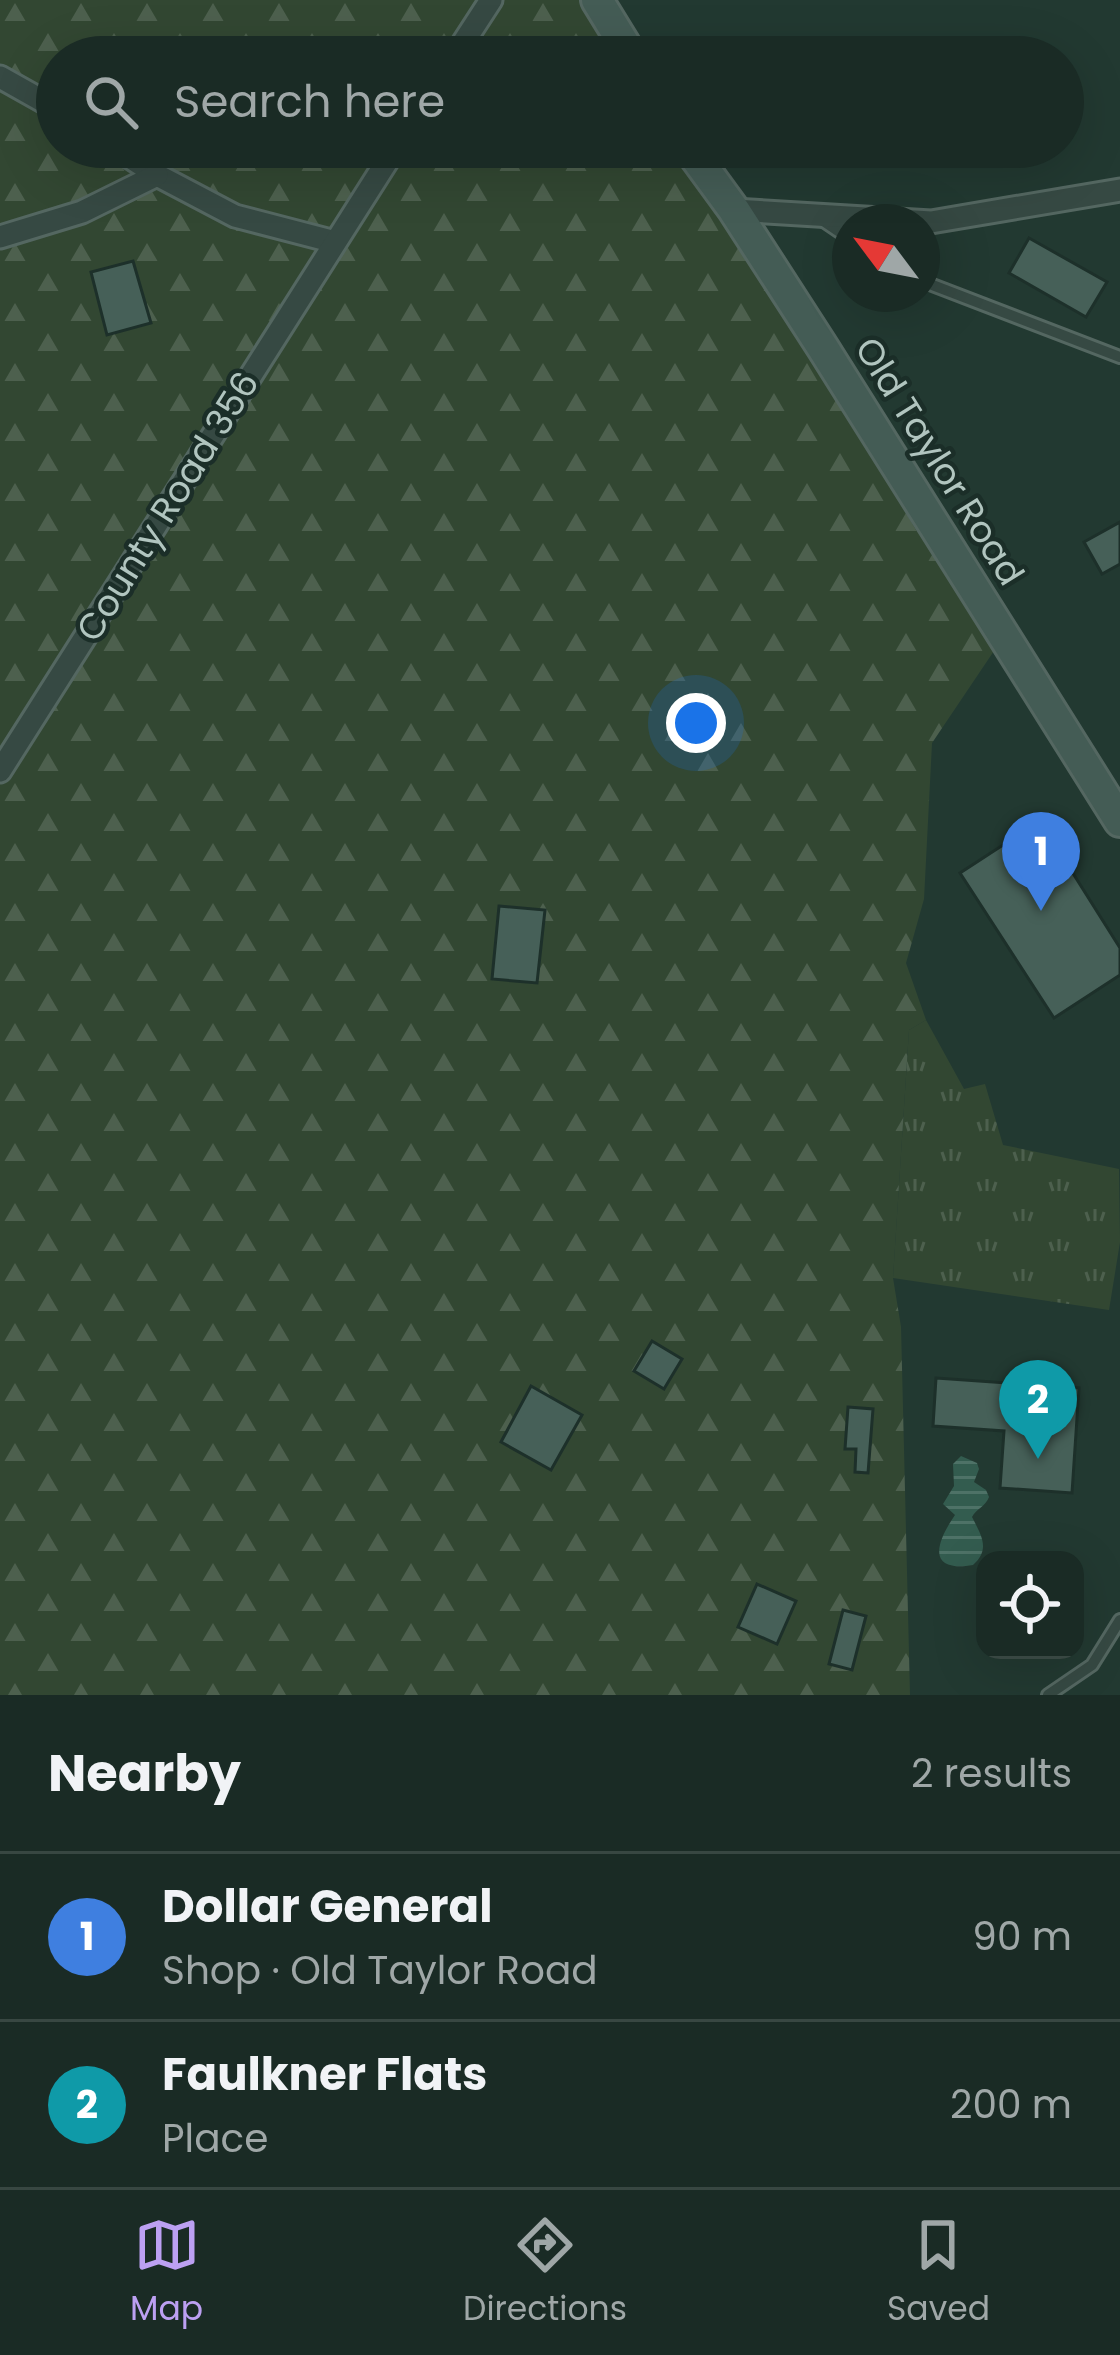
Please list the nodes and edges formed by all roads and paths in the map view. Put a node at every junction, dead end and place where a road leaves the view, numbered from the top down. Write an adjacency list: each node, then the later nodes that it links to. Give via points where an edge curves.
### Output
1 (491, 0): 3 (street)
2 (597, 0): 4 (street)
3 (468, 36)
4 (619, 36)
5 (0, 77): 6 (street)
6 (36, 98)
7 (145, 168): 10 (street)
8 (383, 168): 16 (street, County Road 356)
9 (703, 168): 12 (street, Old Taylor Road)
10 (157, 176): 15 (street, via 82,212); 16 (street, via 235,217)
11 (1120, 190): 13 (street, via 931,222)
12 (734, 210): 13 (street); 20 (street, Old Taylor Road)
13 (815, 215): 14 (lane)
14 (832, 227)
15 (0, 237)
16 (335, 242): 19 (street, County Road 356)
17 (940, 287): 18 (lane)
18 (1120, 357)
19 (0, 771)
20 (1120, 821)
21 (1120, 1620): 22 (lane, via 1092,1665)
22 (1048, 1695)

